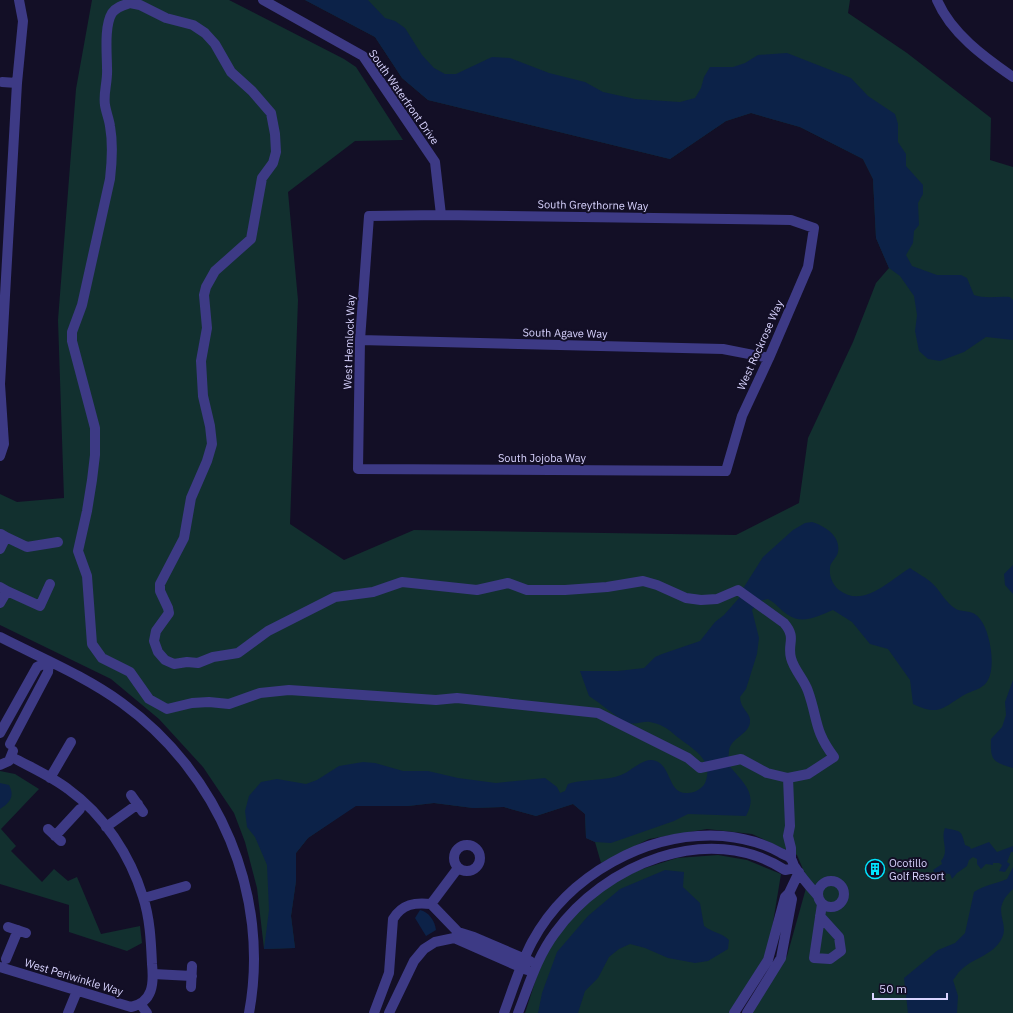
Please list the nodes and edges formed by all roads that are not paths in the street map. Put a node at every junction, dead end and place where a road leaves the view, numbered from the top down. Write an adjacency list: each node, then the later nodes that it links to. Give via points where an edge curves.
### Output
1 (19, 0): 6 (street, via 23,21)
2 (263, 0): 8 (street, South Waterfront Drive, via 363,56 435,162)
3 (937, 0): 4 (street, via 958,33)
4 (1013, 77)
5 (2, 82): 6 (street)
6 (17, 83): 12 (street)
7 (369, 216): 8 (street, South Greythorne Way); 10 (street, West Hemlock Way)
8 (441, 216): 9 (street, South Greythorne Way, via 791,220)
9 (814, 228): 11 (street, West Rockrose Way, via 808,267)
10 (360, 340): 11 (street, South Agave Way, via 723,349); 14 (street, West Hemlock Way)
11 (769, 358): 15 (street, West Rockrose Way, via 742,416)
12 (0, 384): 13 (street, via 4,444)
13 (0, 456)
14 (358, 469): 15 (street, South Jojoba Way)
15 (726, 471)
16 (3, 535): 17 (street, via 27,547); 18 (street)
17 (58, 542)
18 (0, 549)
19 (50, 584): 20 (street, via 40,606)
20 (4, 589): 21 (street)
21 (0, 603)
22 (0, 638): 23 (street)
23 (48, 661): 24 (street, via 37,667); 25 (street, via 48,672); 60 (street, via 92,682 141,718 172,748 200,781 212,800 240,864 250,911 254,960)
24 (18, 702): 25 (street); 26 (street)
25 (29, 708): 29 (street)
26 (0, 733)
27 (0, 738): 29 (street)
28 (71, 742): 32 (street)
29 (10, 744): 30 (street, via 13,748)
30 (12, 757): 31 (street); 32 (street)
31 (0, 765)
32 (50, 778): 36 (street, via 78,797)
33 (788, 778): 33 (street, via 808,774 834,757 820,736 808,691 791,659 790,630 738,590 716,599 701,600 686,598 643,581 565,590 527,590 508,584 477,590 402,582 373,592 334,597 268,631 238,653 213,657 198,663 174,664 165,660 158,652 154,641 156,631 169,613 160,591 160,584 184,538 190,498 211,452 212,444 203,396 202,361 207,328 204,295 215,271 251,238 262,178 276,152 275,134 271,113 231,72 215,44 205,33 193,25 166,18 140,5 130,3 112,12 107,35 108,71 104,94 110,127 110,179 82,305 72,332 72,341 95,428 95,455 88,511 78,551 87,576 92,644 102,658 130,672 149,700 167,709 197,702 229,704 260,693 289,690 436,700 463,699 585,711 606,716 688,758 700,768 742,759 766,773); 40 (street, via 788,836)
34 (130, 795): 36 (street, via 140,808)
35 (80, 809): 37 (street)
36 (106, 827): 44 (street, via 125,852)
37 (54, 836)
38 (763, 844): 39 (street); 40 (street); 50 (street, via 734,837 694,836 657,844 623,856 592,875 567,896 539,930)
39 (757, 856): 40 (street, via 785,870); 52 (street, via 726,849 706,849 668,855 626,870 593,891 576,907 547,944)
40 (795, 866): 43 (street); 46 (street, via 820,900)
41 (458, 868): 45 (street)
42 (186, 886): 44 (street)
43 (789, 893): 65 (street, via 785,897 768,960); 66 (street, via 792,899 781,958)
44 (144, 898): 53 (street, via 151,937)
45 (431, 904): 48 (street); 51 (street, via 411,904 392,918)
46 (820, 916)
47 (8, 927): 49 (street, via 22,931)
48 (456, 935): 50 (street, via 474,937); 54 (street, via 435,942 424,949)
49 (3, 963): 56 (street, West Periwinkle Way)
50 (522, 963): 52 (street); 63 (street)
51 (390, 967): 54 (street); 61 (street)
52 (535, 969): 64 (street)
53 (153, 974): 55 (street, via 192,971); 57 (street, via 148,997)
54 (407, 974): 62 (street)
55 (191, 987)
56 (76, 991): 57 (street, West Periwinkle Way, via 131,1007); 58 (street)
57 (141, 1004): 59 (street)
58 (68, 1013)
59 (147, 1013)
60 (249, 1013)
61 (374, 1013)
62 (389, 1013)
63 (504, 1013)
64 (518, 1013)
65 (734, 1013)
66 (747, 1013)

